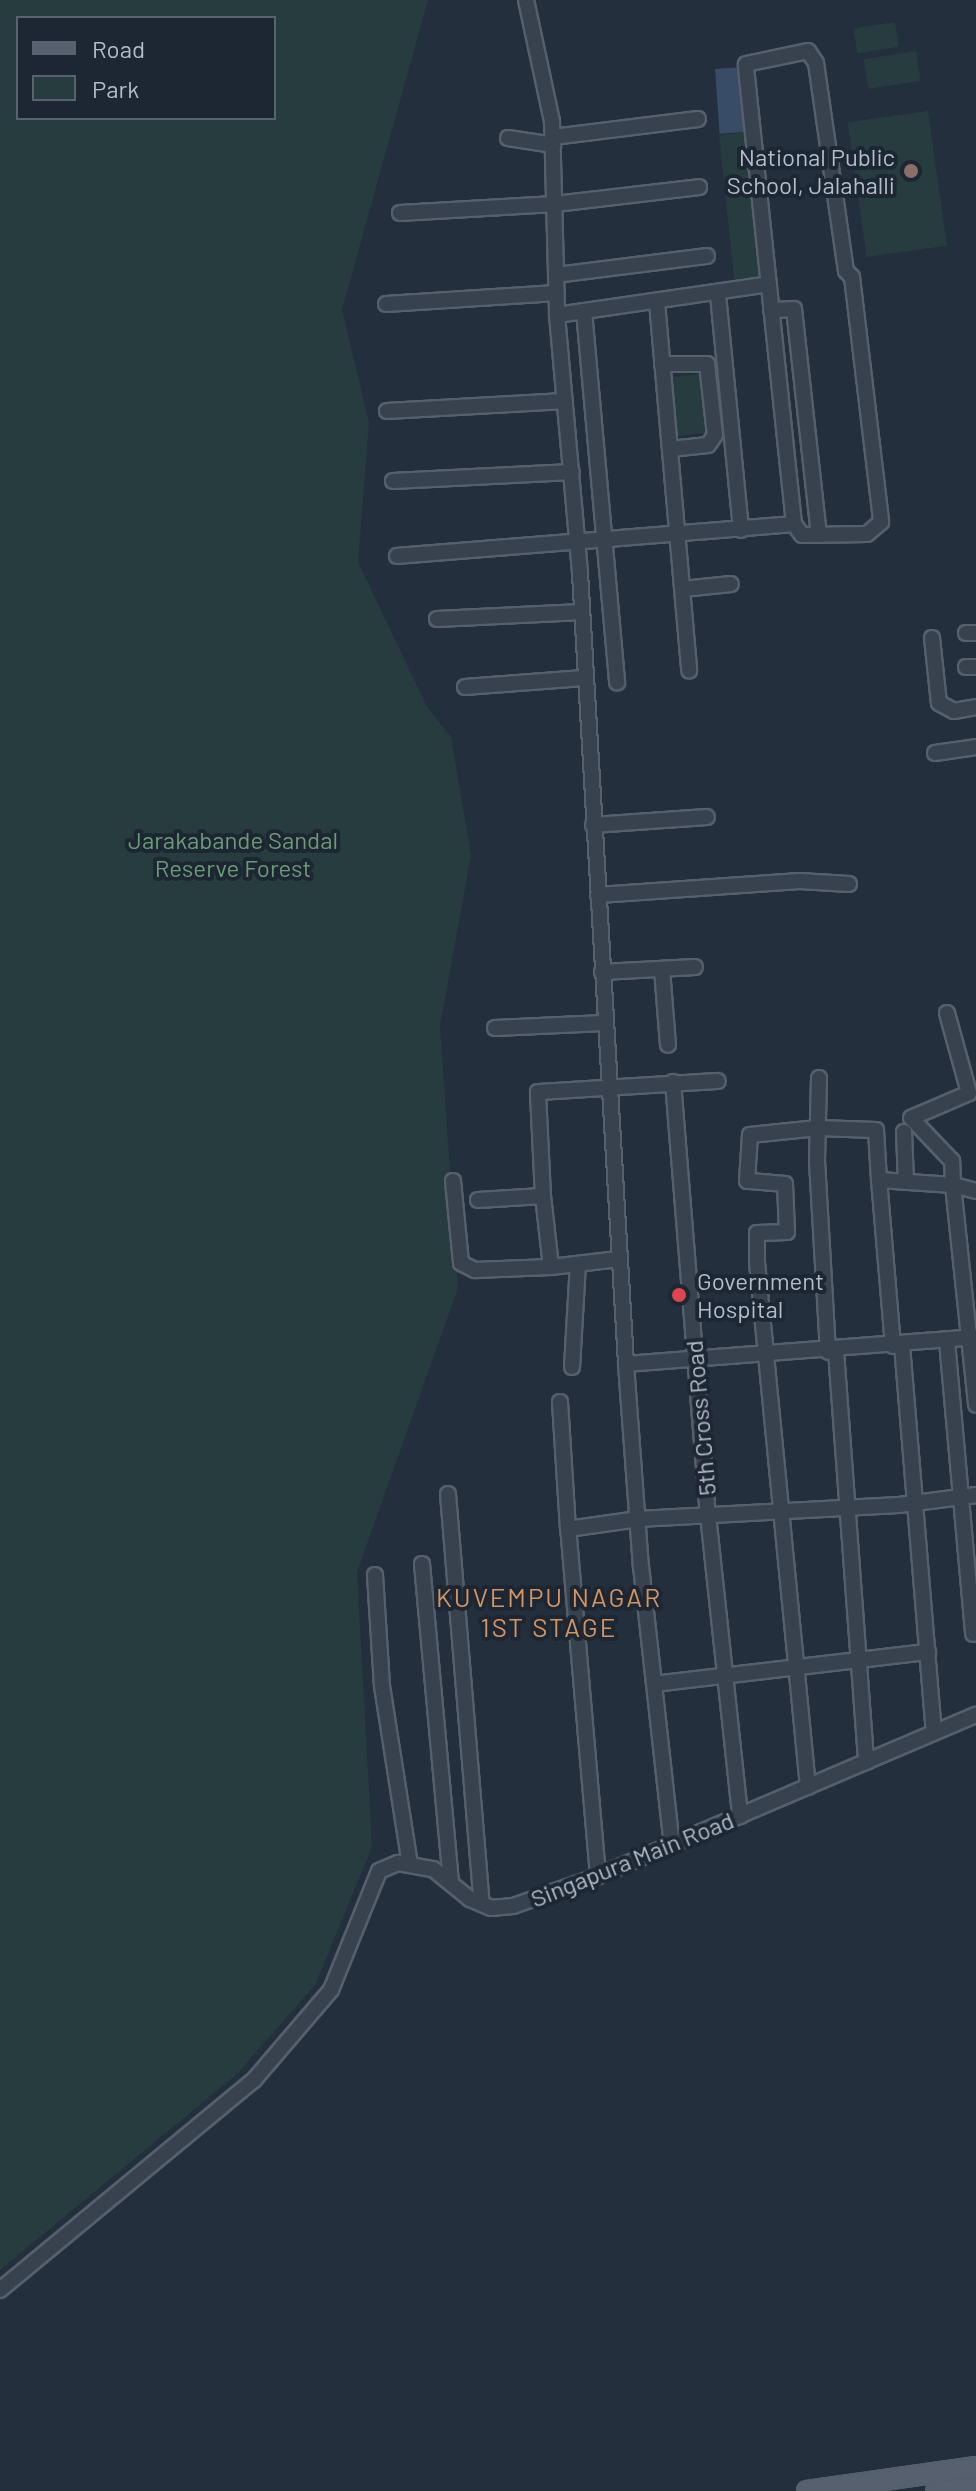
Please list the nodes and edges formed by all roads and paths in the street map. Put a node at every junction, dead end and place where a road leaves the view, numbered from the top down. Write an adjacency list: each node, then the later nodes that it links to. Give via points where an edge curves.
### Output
1 (526, 0): 4 (street, via 549,89)
2 (698, 119): 4 (street)
3 (508, 138): 4 (street)
4 (553, 141): 6 (street)
5 (699, 187): 6 (street)
6 (555, 204): 7 (street); 9 (street)
7 (400, 213)
8 (707, 256): 9 (street)
9 (556, 275): 11 (street)
10 (769, 284): 12 (street); 15 (street); 27 (street, via 746,64 808,51 816,63 846,271 852,277 881,522 867,534)
11 (557, 293): 14 (street); 17 (street)
12 (718, 295): 13 (street); 25 (street)
13 (657, 302): 16 (street); 18 (street)
14 (386, 304)
15 (771, 310): 24 (street); 27 (street, via 794,309)
16 (584, 311): 17 (street); 28 (street)
17 (557, 315): 19 (street)
18 (662, 364): 21 (street); 21 (street, via 707,364 715,435 708,445)
19 (565, 401): 20 (street); 22 (street)
20 (387, 411)
21 (670, 449): 26 (street)
22 (572, 472): 23 (street); 29 (street)
23 (393, 481)
24 (794, 524): 25 (street); 27 (street, via 802,535)
25 (741, 530): 26 (street)
26 (678, 535): 28 (street); 32 (street)
27 (819, 535)
28 (605, 540): 29 (street); 38 (street)
29 (578, 542): 30 (street); 33 (street)
30 (397, 556)
31 (731, 584): 32 (street)
32 (683, 589): 36 (street)
33 (582, 612): 34 (street); 37 (street)
34 (437, 619)
35 (932, 638): 40 (street, via 939,703 954,711)
36 (689, 671)
37 (584, 678): 39 (street); 44 (street)
38 (617, 683)
39 (465, 687)
40 (976, 707)
41 (976, 747): 42 (street)
42 (935, 753)
43 (707, 817): 44 (street)
44 (593, 825): 46 (street)
45 (849, 884): 46 (street, via 800,881)
46 (598, 895): 49 (street)
47 (695, 967): 48 (street)
48 (662, 969): 49 (street); 53 (street)
49 (602, 972): 51 (street)
50 (947, 1013): 63 (street, via 969,1093 911,1118 952,1161)
51 (604, 1023): 52 (street); 57 (street)
52 (495, 1028)
53 (668, 1045)
54 (819, 1078): 58 (street)
55 (718, 1081): 56 (street)
56 (673, 1082): 57 (street); 75 (street, 5th Cross Road)
57 (607, 1088): 65 (street, via 538,1092); 67 (street)
58 (818, 1128): 60 (street, via 876,1130); 73 (street); 74 (street, via 750,1135 747,1181 785,1184 787,1232 757,1233)
59 (904, 1132): 62 (street)
60 (879, 1180): 62 (street); 72 (street)
61 (453, 1181): 69 (street, via 461,1263 475,1270)
62 (906, 1182): 63 (street)
63 (953, 1185): 64 (street); 70 (street)
64 (976, 1191)
65 (543, 1196): 66 (street); 69 (street)
66 (478, 1200)
67 (619, 1259): 68 (street); 76 (street)
68 (578, 1264): 69 (street); 77 (street)
69 (551, 1267)
70 (973, 1338): 71 (street); 79 (street)
71 (947, 1341): 72 (street); 82 (street)
72 (898, 1345): 73 (street); 83 (street)
73 (832, 1351): 74 (street); 84 (street)
74 (770, 1357): 75 (street); 85 (street)
75 (696, 1363): 76 (street); 86 (street, 5th Cross Road)
76 (626, 1364): 87 (street)
77 (572, 1367)
78 (560, 1402): 88 (street)
79 (976, 1405)
80 (448, 1494): 106 (street)
81 (976, 1495): 82 (street)
82 (959, 1497): 83 (street); 91 (street)
83 (916, 1503): 84 (street); 92 (street)
84 (847, 1508): 85 (street); 93 (street)
85 (779, 1511): 86 (street); 94 (street)
86 (708, 1515): 87 (street); 95 (street, 5th Cross Road)
87 (638, 1519): 88 (street); 96 (street)
88 (568, 1529): 104 (street)
89 (422, 1564): 105 (street)
90 (375, 1575): 103 (street, via 382,1686)
91 (973, 1634)
92 (928, 1652): 93 (street); 98 (street)
93 (858, 1661): 94 (street); 99 (street)
94 (795, 1668): 95 (street); 100 (street)
95 (725, 1675): 96 (street); 101 (street, 5th Cross Road)
96 (654, 1684): 102 (street)
97 (976, 1715): 98 (street, Singapura Main Road)
98 (934, 1733): 99 (street, Singapura Main Road)
99 (866, 1762): 100 (street, Singapura Main Road)
100 (808, 1787): 101 (street, Singapura Main Road)
101 (740, 1816): 102 (street, Singapura Main Road)
102 (672, 1845): 104 (street, Singapura Main Road)
103 (410, 1865): 105 (street, via 433,1869); 107 (street, via 379,1871 331,1990 254,2080)
104 (598, 1876): 106 (street, Singapura Main Road, via 513,1906)
105 (451, 1883): 106 (street)
106 (482, 1904)
107 (0, 2290)
108 (976, 2467): 110 (main road)
109 (976, 2488): 111 (main road)
110 (807, 2491)
111 (936, 2491)

